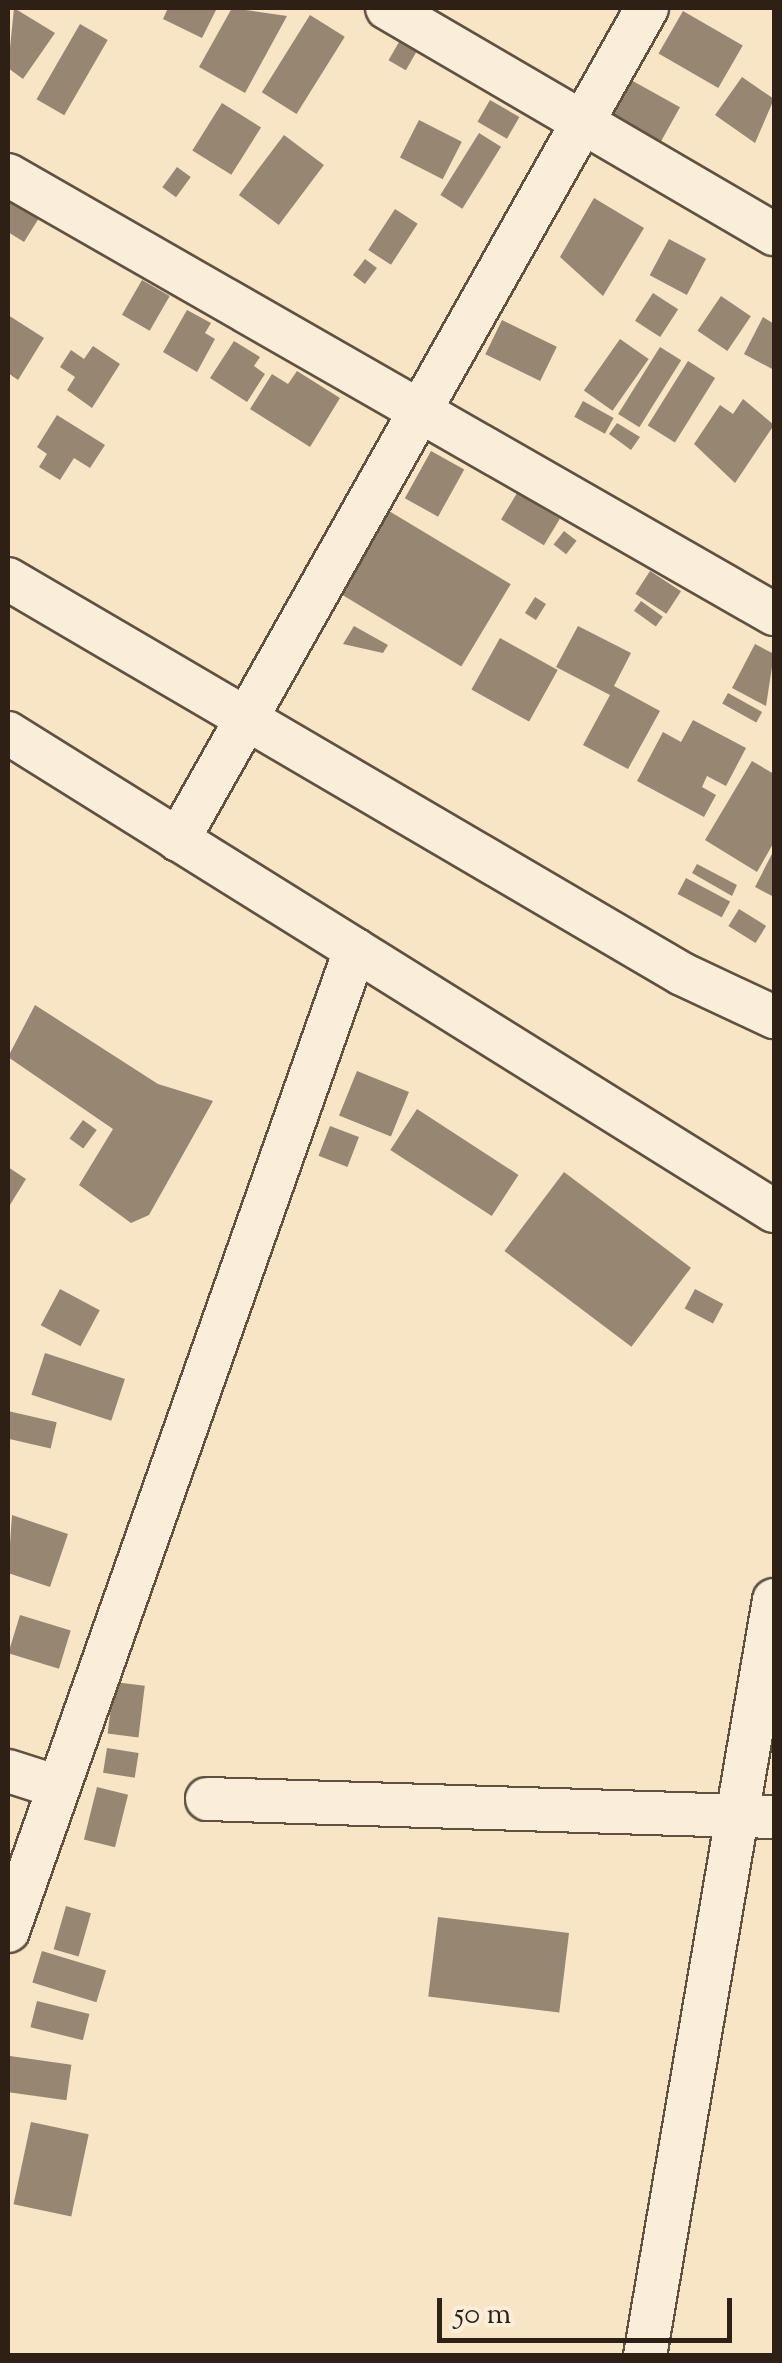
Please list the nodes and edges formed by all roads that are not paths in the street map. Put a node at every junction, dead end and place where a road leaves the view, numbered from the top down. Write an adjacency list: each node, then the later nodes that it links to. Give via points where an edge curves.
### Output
1 (386, 8): 3 (street)
2 (648, 8): 3 (street)
3 (582, 122): 5 (street); 6 (street)
4 (8, 175): 6 (street)
5 (774, 234)
6 (422, 413): 8 (street); 9 (street)
7 (8, 579): 9 (street)
8 (774, 614)
9 (245, 730): 11 (street); 13 (street, via 682,974)
10 (8, 733): 11 (street)
11 (178, 840): 12 (street)
12 (355, 950): 14 (street); 17 (street)
13 (774, 1017)
14 (774, 1211)
15 (774, 1600): 19 (street)
16 (8, 1771): 17 (street)
17 (55, 1786): 20 (street)
18 (207, 1800): 19 (street)
19 (756, 1815): 21 (street)
20 (8, 1931)
21 (645, 2356)

